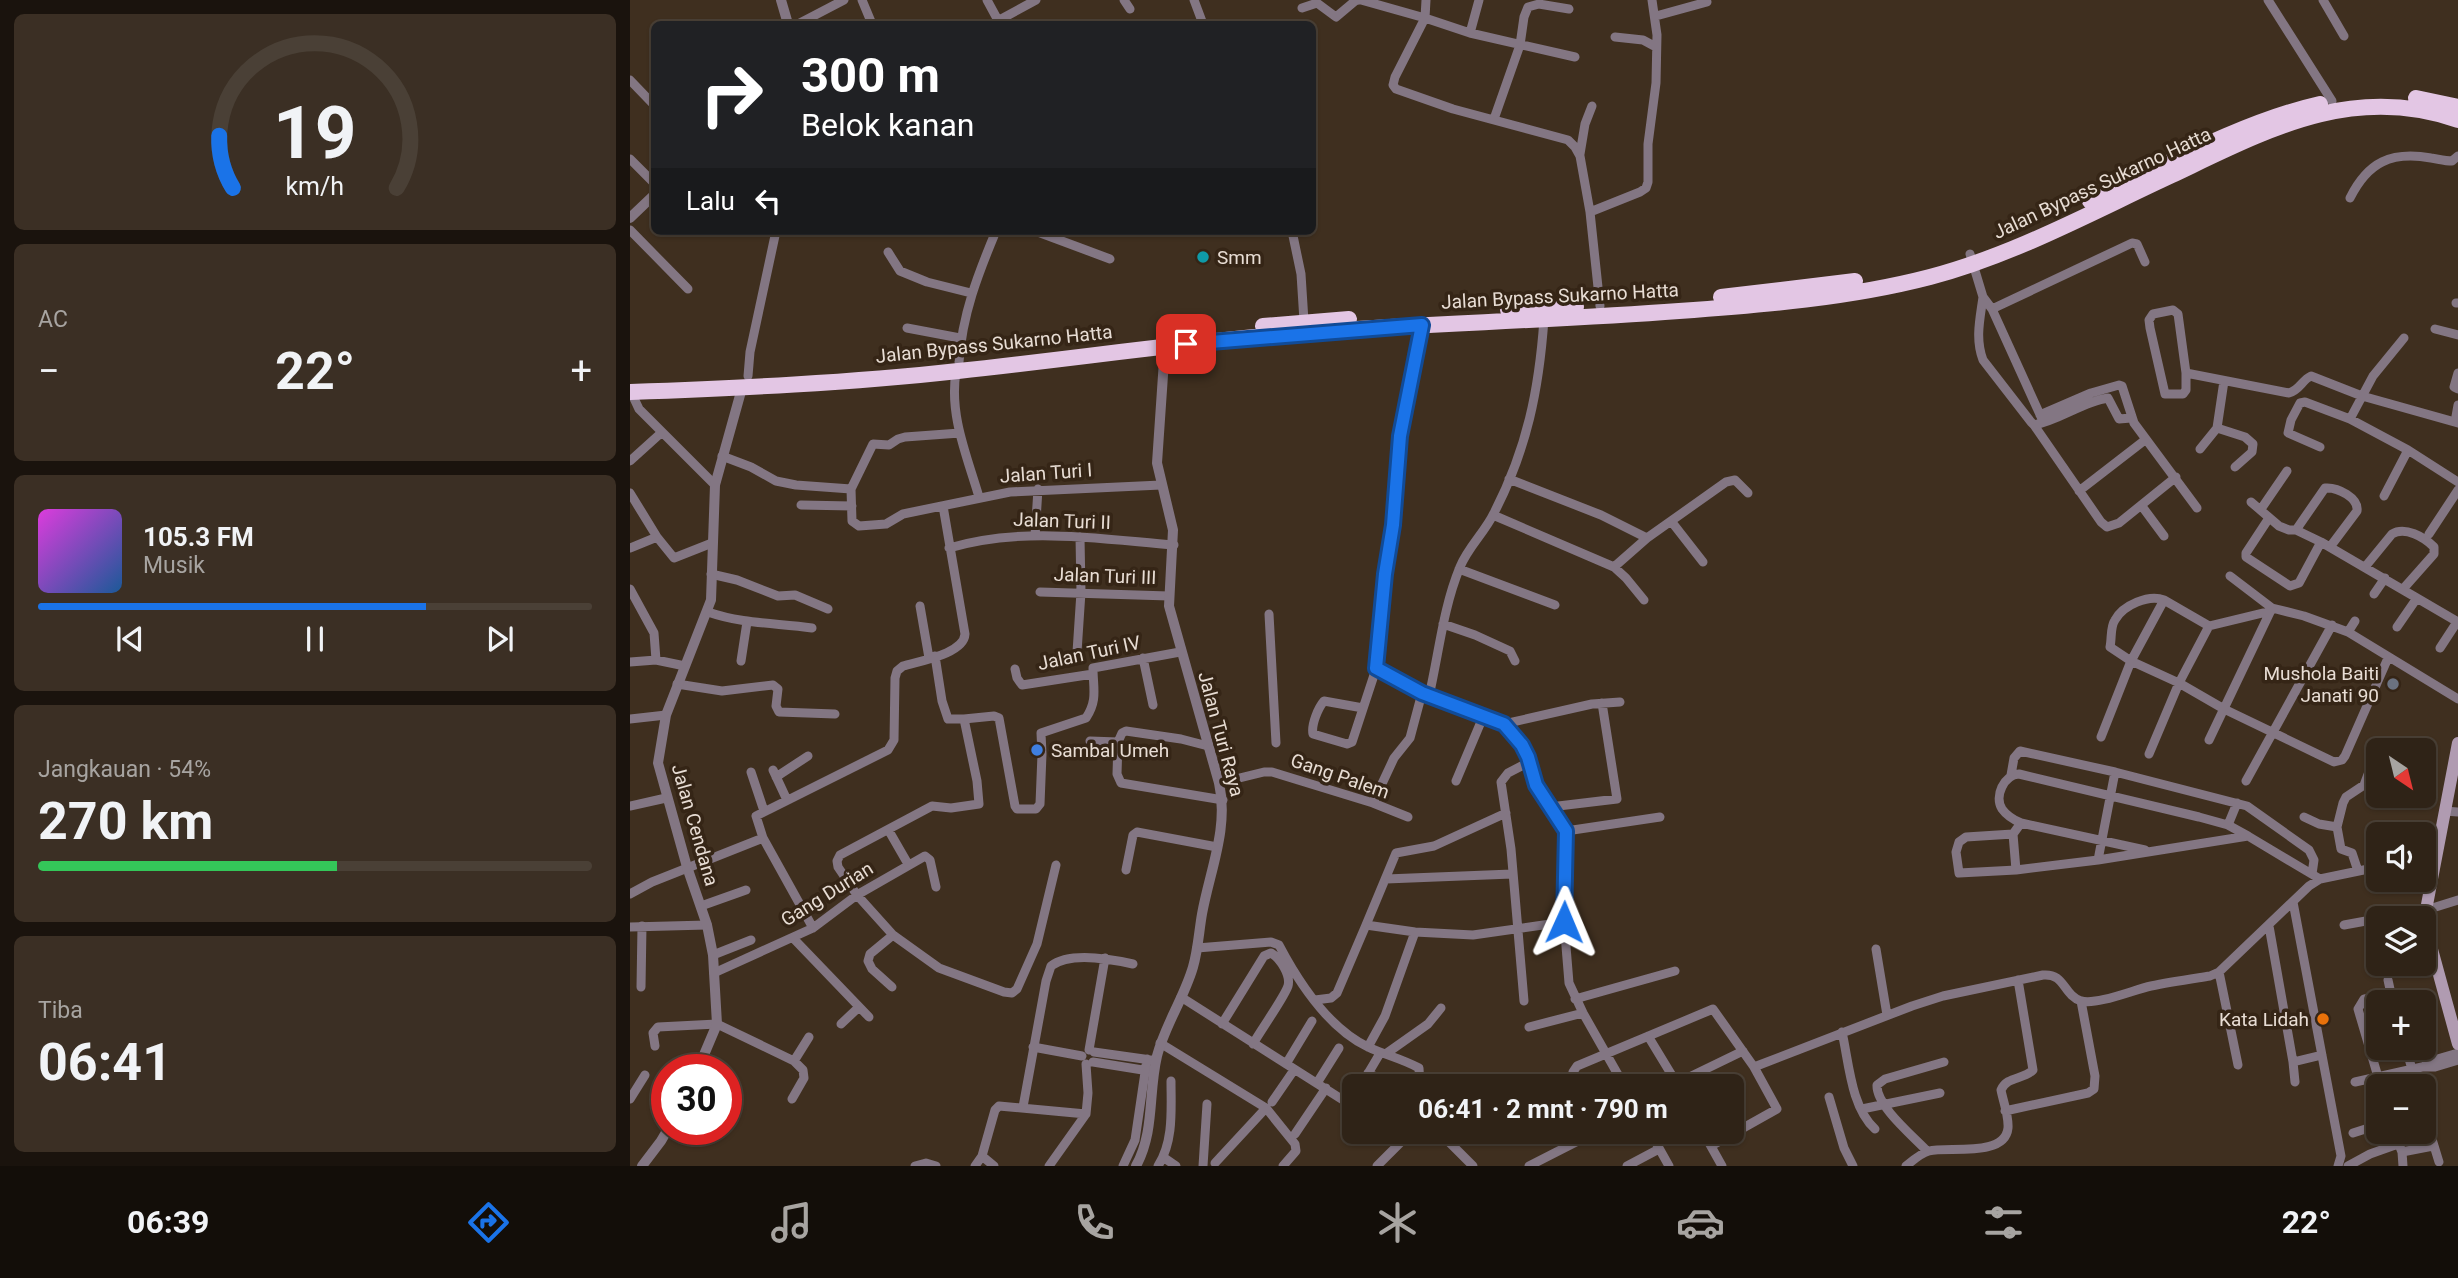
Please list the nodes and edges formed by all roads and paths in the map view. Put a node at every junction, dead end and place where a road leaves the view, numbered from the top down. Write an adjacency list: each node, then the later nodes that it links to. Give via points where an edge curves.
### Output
1 (781, 0): 20 (street)
2 (845, 0): 21 (street)
3 (862, 0): 22 (street)
4 (986, 0): 23 (street)
5 (1035, 0): 24 (street)
6 (1124, 0): 16 (street)
7 (1194, 0): 25 (street)
8 (1360, 0): 15 (street, via 1336,17 1317,3); 19 (street)
9 (1426, 0): 19 (street)
10 (1479, 0): 26 (street)
11 (1652, 0): 18 (street)
12 (2268, 0): 33 (street)
13 (2323, 0): 27 (street)
14 (1707, 2): 18 (street)
15 (1302, 8)
16 (1130, 9)
17 (1569, 9): 29 (street, via 1531,5 1524,17)
18 (1656, 16): 30 (street)
19 (1424, 18): 26 (street); 37 (street, via 1394,88)
20 (787, 21)
21 (804, 21)
22 (871, 21)
23 (996, 21)
24 (1000, 21)
25 (1202, 21)
26 (1470, 33): 29 (street)
27 (2344, 36)
28 (1615, 37): 30 (street, via 1643,40)
29 (1520, 45): 31 (street); 37 (street)
30 (1656, 47): 46 (street, via 1646,188)
31 (1575, 57)
32 (630, 80): 34 (street)
33 (2332, 101): 36 (highway, Jalan Bypass Sukarno Hatta, via 2397,97); 39 (highway, Jalan Bypass Sukarno Hatta, via 2296,109)
34 (651, 102)
35 (1591, 106): 40 (street)
36 (2458, 107)
37 (1494, 119): 40 (street, via 1568,140)
38 (2458, 120): 39 (highway, Jalan Bypass Sukarno Hatta, via 2411,107 2344,109)
39 (2200, 155): 55 (highway, Jalan Bypass Sukarno Hatta, via 2021,244)
40 (1580, 156): 46 (street)
41 (2458, 156): 45 (street, via 2452,161 2390,158 2373,167)
42 (630, 159): 43 (street)
43 (651, 180)
44 (651, 198): 47 (street)
45 (2350, 198)
46 (1590, 212): 60 (street)
47 (630, 218)
48 (630, 230): 57 (street)
49 (775, 235): 75 (street)
50 (994, 235): 58 (street, Jalan Turi I)
51 (1046, 235): 54 (street)
52 (1293, 235): 63 (street)
53 (888, 253): 58 (street, via 900,271)
54 (1110, 259)
55 (1971, 259): 59 (street); 60 (highway, Jalan Bypass Sukarno Hatta, via 1856,281); 62 (highway, Jalan Bypass Sukarno Hatta, via 1917,279 1798,299)
56 (2145, 262): 61 (street, via 2137,244 2132,243)
57 (688, 289)
58 (971, 293): 68 (street, Jalan Turi I)
59 (1983, 297): 61 (street); 84 (street, via 1978,349)
60 (1600, 306): 63 (highway, Jalan Bypass Sukarno Hatta)
61 (1992, 309): 81 (street)
62 (1544, 319): 64 (highway, Jalan Bypass Sukarno Hatta); 97 (street, via 1538,388 1526,438)
63 (1304, 321): 71 (highway, Jalan Bypass Sukarno Hatta, via 1159,336)
64 (1422, 325): 70 (highway, Jalan Bypass Sukarno Hatta); 175 (street, via 1400,436)
65 (907, 328): 68 (street)
66 (2435, 329): 67 (street)
67 (2458, 335)
68 (960, 338): 71 (street, Jalan Turi I)
69 (2404, 338): 78 (street)
70 (1165, 346): 71 (highway, Jalan Bypass Sukarno Hatta); 100 (street, Jalan Turi Raya, via 1157,463)
71 (957, 367): 75 (highway, Jalan Bypass Sukarno Hatta); 87 (street, Jalan Turi I, via 954,401)
72 (2186, 373): 72 (street, via 2183,394 2165,394 2150,328 2153,314 2173,310 2178,314); 74 (street)
73 (2458, 373): 77 (street)
74 (2224, 381): 78 (street, via 2289,393 2311,376); 85 (street)
75 (745, 382): 76 (highway, Jalan Bypass Sukarno Hatta); 92 (street, Jalan Cendana)
76 (630, 389): 86 (street, via 639,409)
77 (2458, 389)
78 (2362, 396): 82 (street); 83 (street)
79 (2458, 405): 83 (street)
80 (2131, 418): 81 (street, via 2119,419 2110,399 2104,398); 81 (street, via 2119,385 2091,393); 88 (street)
81 (2043, 419): 84 (street)
82 (2350, 419): 89 (street, via 2300,403 2288,433); 91 (street)
83 (2456, 423)
84 (2034, 425): 104 (street)
85 (2217, 428): 90 (street); 94 (street, via 2253,444 2252,452)
86 (661, 433): 93 (street); 99 (street)
87 (960, 433): 101 (street, via 873,444); 108 (street, Jalan Turi I)
88 (2145, 440): 96 (street); 104 (street)
89 (2320, 447)
90 (2200, 449)
91 (2408, 450): 98 (street); 107 (street)
92 (722, 456): 99 (street, Jalan Cendana); 101 (street, via 776,481)
93 (630, 461)
94 (2235, 467)
95 (2287, 471): 115 (street)
96 (2176, 477): 111 (street); 114 (street)
97 (1509, 479): 116 (street); 125 (street)
98 (2458, 482)
99 (715, 485): 127 (street, Jalan Cendana)
100 (1161, 485): 102 (street, Jalan Turi I); 128 (street, Jalan Turi Raya)
101 (851, 489): 112 (street)
102 (1038, 489): 108 (street, Jalan Turi I); 121 (street)
103 (2458, 490): 120 (street)
104 (2079, 491): 111 (street, via 2107,527)
105 (630, 493): 123 (street)
106 (1748, 493): 118 (street, via 1731,479)
107 (2384, 496)
108 (979, 497): 113 (street)
109 (2251, 502): 115 (street)
110 (801, 505): 112 (street)
111 (2141, 505): 122 (street)
112 (852, 506): 113 (street, via 852,521 859,526 886,524 904,514)
113 (943, 506): 131 (street)
114 (2197, 508)
115 (2260, 509): 117 (street)
116 (1493, 516): 134 (street); 135 (street)
117 (2269, 518): 119 (street); 126 (street, via 2246,558 2290,586 2301,581)
118 (1671, 521): 125 (street); 132 (street)
119 (2296, 530): 126 (street); 129 (street, via 2325,488 2336,489 2358,506)
120 (2429, 534)
121 (1035, 536): 124 (street, Jalan Turi II); 131 (street, Jalan Turi II)
122 (2164, 536)
123 (657, 537): 127 (street, via 674,558); 130 (street)
124 (1080, 537): 128 (street, Jalan Turi II); 142 (street)
125 (1647, 538): 134 (street)
126 (2321, 542): 129 (street)
127 (712, 543): 136 (street, Jalan Cendana)
128 (1174, 545): 144 (street, Jalan Turi Raya)
129 (2330, 547): 133 (street)
130 (630, 548)
131 (949, 548): 166 (street, via 965,640 956,650)
132 (1703, 562)
133 (2365, 567): 138 (street); 140 (street, via 2398,531 2428,541 2434,554)
134 (1614, 568): 146 (street)
135 (1459, 569): 148 (street); 157 (street)
136 (711, 573): 150 (street, via 778,596 795,595); 152 (street, Jalan Cendana)
137 (2230, 576): 151 (street)
138 (2385, 578): 140 (street); 143 (street)
139 (630, 589): 169 (street, via 654,633)
140 (2403, 589): 145 (street)
141 (1040, 592): 142 (street, Jalan Turi III)
142 (1081, 592): 144 (street, Jalan Turi III); 164 (street)
143 (2374, 594)
144 (1169, 596): 165 (street, Jalan Turi Raya)
145 (2417, 598): 156 (street); 160 (street)
146 (1644, 600)
147 (2164, 600): 159 (street); 170 (street); 170 (street, via 2144,599 2114,621 2110,647)
148 (1555, 605)
149 (920, 606): 166 (street)
150 (828, 609)
151 (2272, 610): 158 (street); 159 (street); 186 (street)
152 (708, 612): 155 (street); 174 (street, Jalan Cendana)
153 (1269, 614): 198 (street)
154 (2355, 621): 162 (street)
155 (747, 622): 161 (street); 173 (street)
156 (2458, 622): 163 (street)
157 (1443, 624): 171 (street, via 1510,651); 180 (street)
158 (2332, 625): 162 (street); 193 (street)
159 (2209, 626): 178 (street)
160 (2397, 626)
161 (812, 628)
162 (2348, 632): 168 (street)
163 (2440, 648)
164 (1077, 652)
165 (1180, 652): 167 (street, Jalan Turi IV); 200 (street, Jalan Turi Raya)
166 (932, 657): 191 (street, via 947,719); 213 (street, via 903,666 895,674 891,747)
167 (1143, 658): 177 (street, Jalan Turi IV, via 1094,668); 184 (street)
168 (2388, 658): 181 (street); 193 (street, via 2342,760 2330,761)
169 (656, 660): 172 (street); 174 (street)
170 (2132, 660): 178 (street); 194 (street)
171 (1515, 661)
172 (630, 662)
173 (741, 662)
174 (685, 666): 179 (street, Jalan Cendana)
175 (1376, 668): 180 (street); 185 (street)
176 (1015, 669): 177 (street, Jalan Turi IV, via 1022,685)
177 (1093, 674): 191 (street, via 1095,701 1086,718 1041,733 1040,804 1036,809 1014,806 999,718)
178 (2179, 683): 186 (street); 201 (street)
179 (677, 684): 187 (street, via 722,691 773,685 778,689 779,712); 188 (street, Jalan Cendana)
180 (1425, 695): 189 (street); 215 (street, via 1410,738 1394,758)
181 (2458, 699)
182 (1620, 702): 183 (street)
183 (1602, 703): 192 (street); 218 (street, via 1617,799)
184 (1153, 705)
185 (1363, 708): 185 (street, via 1351,743 1312,733 1324,701)
186 (2224, 709): 193 (street); 195 (street)
187 (835, 714)
188 (666, 715): 190 (street); 212 (street, Jalan Cendana, via 658,763)
189 (1483, 718): 192 (street); 208 (street)
190 (630, 719)
191 (964, 719): 229 (street, via 979,804 932,806)
192 (1504, 724): 203 (street)
193 (2271, 732): 209 (street)
194 (2101, 737)
195 (2209, 740)
196 (1090, 741): 197 (street)
197 (1118, 742): 200 (street, via 1126,731); 214 (street, via 1121,783)
198 (1276, 743)
199 (2458, 743): 220 (main road)
200 (1208, 746): 210 (street, Jalan Turi Raya)
201 (2149, 754)
202 (808, 756): 213 (street, via 775,774)
203 (1529, 762): 218 (street); 222 (street, via 1503,777)
204 (751, 772): 219 (street)
205 (2115, 772): 206 (street, via 2020,751); 211 (street); 216 (street)
206 (2011, 775): 211 (street); 226 (street, via 1999,800 2010,818)
207 (2366, 780): 228 (street, via 2346,797)
208 (1456, 781)
209 (2246, 781)
210 (1219, 783): 214 (street, Jalan Turi Raya); 215 (street, Gang Palem, via 1272,772)
211 (2109, 796): 227 (street); 234 (street)
212 (666, 798): 217 (street); 241 (street, Jalan Cendana)
213 (787, 800): 219 (street)
214 (1223, 800): 236 (street, Jalan Turi Raya)
215 (1373, 803): 223 (street, Gang Palem)
216 (2237, 803): 227 (street); 247 (street, via 2309,850)
217 (630, 806)
218 (1550, 807): 230 (street)
219 (764, 811): 233 (street, via 755,818)
220 (2444, 811): 221 (street); 235 (main road)
221 (2458, 812)
222 (1506, 813): 246 (street); 248 (street, via 1434,846 1398,852)
223 (1408, 817)
224 (1660, 817): 230 (street)
225 (2304, 817): 228 (street)
226 (2021, 823): 231 (street); 234 (street)
227 (2228, 825): 232 (street)
228 (2337, 827): 245 (street, via 2341,849 2352,852)
229 (889, 831): 239 (street); 252 (street, via 838,857 838,867)
230 (1566, 831): 258 (street)
231 (2013, 834): 244 (street); 244 (street, via 1966,837 1956,852 1959,873)
232 (2248, 836): 237 (street); 247 (street)
233 (763, 838): 241 (street); 265 (street)
234 (2101, 840): 237 (street); 238 (street)
235 (2436, 840)
236 (1217, 847): 243 (street, via 1137,832); 271 (street, Jalan Turi Raya)
237 (2150, 851): 238 (street)
238 (2098, 860): 244 (street)
239 (908, 864): 249 (street, via 927,857); 252 (street, Gang Durian)
240 (1056, 865): 268 (street, via 1037,944 1012,993 939,968)
241 (687, 867): 251 (street); 255 (street, Jalan Cendana)
242 (2366, 869): 245 (street)
243 (1126, 870)
244 (2016, 870)
245 (2358, 871): 247 (street)
246 (1512, 874): 248 (street); 266 (street)
247 (2316, 877): 254 (street)
248 (1386, 879): 260 (street)
249 (936, 887)
250 (746, 890): 255 (street)
251 (630, 894)
252 (857, 895): 265 (street, Gang Durian); 268 (street)
253 (2458, 900): 256 (street)
254 (2293, 902): 263 (street); 318 (street)
255 (701, 906): 259 (street, Jalan Cendana)
256 (2436, 907)
257 (2366, 921): 261 (street)
258 (1564, 922): 266 (street); 287 (street, via 1569,983)
259 (707, 925): 262 (street); 273 (street, Jalan Cendana)
260 (1366, 925): 267 (street); 288 (street, via 1337,993)
261 (2344, 925)
262 (642, 926): 264 (street); 282 (street)
263 (2269, 926): 278 (street); 324 (street)
264 (630, 927)
265 (813, 928): 269 (street, Gang Durian)
266 (1517, 930): 267 (street, via 1473,935); 290 (street)
267 (1415, 932): 310 (street, via 1385,1016)
268 (892, 935): 283 (street, via 868,961)
269 (793, 937): 279 (street, Gang Durian); 291 (street)
270 (751, 940): 273 (street)
271 (1197, 948): 285 (street, Jalan Turi Raya); 288 (street, via 1279,945)
272 (1876, 949): 294 (street)
273 (713, 955): 279 (street, Jalan Cendana)
274 (1105, 958): 276 (street); 311 (street, via 1051,966); 319 (street)
275 (2436, 959): 296 (main road)
276 (1133, 964)
277 (1675, 971): 287 (street)
278 (2219, 972): 289 (street); 326 (street)
279 (714, 973): 298 (street, Jalan Cendana)
280 (2018, 980): 289 (street, via 2051,974); 294 (street, via 1943,996); 354 (street, via 2033,1070 2002,1085)
281 (2388, 980): 284 (street)
282 (641, 987)
283 (892, 987)
284 (2390, 990)
285 (1181, 997): 300 (street); 306 (street, Jalan Turi Raya)
286 (2366, 998): 304 (street, via 2358,1009)
287 (1575, 999): 293 (street)
288 (1315, 1000): 310 (street, via 1344,1033)
289 (2081, 1000): 354 (street, via 2094,1089)
290 (1524, 1001)
291 (859, 1007): 295 (street); 299 (street)
292 (1441, 1008): 317 (street, via 1427,1024)
293 (1583, 1013): 301 (street); 314 (street)
294 (1886, 1015): 302 (street)
295 (869, 1017)
296 (2455, 1018): 308 (main road)
297 (1312, 1021): 327 (street)
298 (717, 1024): 309 (street, via 657,1027); 316 (street, Jalan Cendana); 322 (street)
299 (841, 1024)
300 (1222, 1024): 307 (street); 307 (street, via 1264,956 1276,955 1288,987)
301 (1529, 1027)
302 (1842, 1032): 328 (street); 353 (street)
303 (1648, 1036): 313 (street, via 1713,1009); 314 (street); 334 (street)
304 (2366, 1036)
305 (809, 1037): 322 (street)
306 (1160, 1043): 325 (street, Jalan Turi Raya); 350 (street)
307 (1252, 1044): 327 (street)
308 (2458, 1044)
309 (655, 1046)
310 (1368, 1047): 317 (street)
311 (1033, 1048): 319 (street); 352 (street)
312 (1339, 1048): 343 (street)
313 (1743, 1051): 328 (street); 335 (street)
314 (1605, 1053): 332 (street, via 1575,1068); 333 (street)
315 (2458, 1053): 329 (street)
316 (704, 1054)
317 (1383, 1054): 330 (street); 331 (street, via 1419,1068)
318 (2322, 1055): 324 (street); 394 (street)
319 (1089, 1057): 325 (street); 355 (street)
320 (2413, 1060): 329 (street)
321 (2458, 1060): 329 (street)
322 (794, 1061): 348 (street, via 804,1073)
323 (1944, 1062): 351 (street, via 1885,1079 1877,1085)
324 (2294, 1062): 340 (street)
325 (1150, 1065): 383 (street, via 1135,1140); 384 (street, Jalan Turi Raya, via 1150,1127)
326 (2238, 1065)
327 (1290, 1067): 343 (street); 350 (street)
328 (1754, 1067): 366 (street, via 1777,1109)
329 (2417, 1068): 336 (street); 337 (street)
330 (1368, 1073)
331 (1419, 1074)
332 (1574, 1074)
333 (1617, 1074)
334 (1671, 1074)
335 (1699, 1074)
336 (2401, 1074)
337 (2417, 1074)
338 (645, 1075): 347 (street)
339 (1171, 1081): 372 (street, via 1171,1129)
340 (2295, 1082)
341 (2355, 1082): 342 (street)
342 (2366, 1082)
343 (1321, 1086): 345 (street); 359 (street)
344 (1940, 1093): 351 (street)
345 (1342, 1096)
346 (1829, 1097): 393 (street)
347 (630, 1099)
348 (792, 1099)
349 (1207, 1104): 386 (street)
350 (1269, 1105): 373 (street); 375 (street, via 1295,1144 1296,1151)
351 (1884, 1105): 353 (street); 370 (street)
352 (1023, 1107): 355 (street); 371 (street, via 1004,1105 995,1110)
353 (1862, 1109): 356 (street)
354 (2005, 1111): 370 (street, via 2008,1128 2000,1141 1979,1149)
355 (1086, 1115): 382 (street)
356 (1875, 1129)
357 (2366, 1129): 358 (street)
358 (2353, 1133)
359 (1295, 1134)
360 (1399, 1144): 387 (street)
361 (1451, 1144): 388 (street)
362 (1572, 1144): 389 (street)
363 (1657, 1144): 369 (street)
364 (2398, 1144): 368 (street)
365 (659, 1145): 377 (street)
366 (1711, 1146): 392 (street)
367 (2433, 1146): 368 (street); 374 (street)
368 (2400, 1148): 395 (street, via 2371,1154); 396 (street)
369 (1660, 1149): 390 (street); 391 (street)
370 (1927, 1151): 376 (street)
371 (982, 1156): 380 (street); 381 (street)
372 (1161, 1162): 385 (street)
373 (1215, 1163)
374 (2439, 1163)
375 (1287, 1164)
376 (1908, 1165)
377 (642, 1166)
378 (915, 1166): 379 (street)
379 (936, 1166)
380 (975, 1166)
381 (994, 1166)
382 (1049, 1166)
383 (1123, 1166)
384 (1136, 1166)
385 (1176, 1166)
386 (1203, 1166)
387 (1377, 1166)
388 (1473, 1166)
389 (1529, 1166)
390 (1627, 1166)
391 (1670, 1166)
392 (1722, 1166)
393 (1853, 1166)
394 (2339, 1166)
395 (2348, 1166)
396 (2403, 1166)

